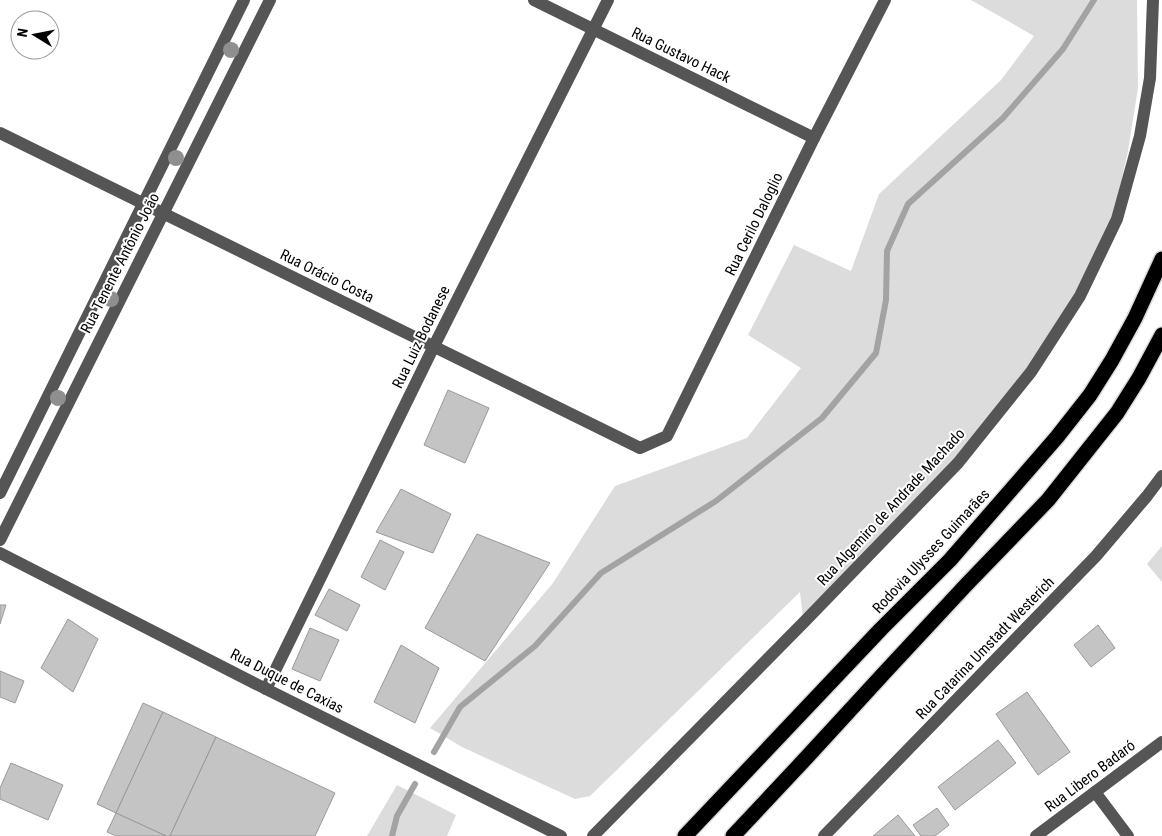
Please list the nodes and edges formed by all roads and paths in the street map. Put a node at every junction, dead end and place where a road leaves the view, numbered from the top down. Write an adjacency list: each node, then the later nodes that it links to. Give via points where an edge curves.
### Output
1 (270, 0): 7 (street, Rua Tenente Antônio João)
2 (534, 0): 8 (street, Rua Gustavo Hack)
3 (608, 0): 8 (street, Rua Luiz Bodanese)
4 (885, 0): 12 (street, Rua Cerilo Daloglio)
5 (1153, 0): 31 (street, Rua Algemiro de Andrade Machado, via 1150,78 1140,136 1117,219 1080,296 1031,372 958,463)
6 (243, 2): 7 (street); 9 (street, Rua Tenente Antônio João)
7 (263, 13): 10 (street, Rua Tenente Antônio João)
8 (593, 30): 12 (street, Rua Gustavo Hack); 19 (street, Rua Luiz Bodanese)
9 (199, 90): 10 (street); 13 (street, Rua Tenente Antônio João)
10 (220, 99): 14 (street, Rua Tenente Antônio João)
11 (0, 133): 13 (street, Rua Orácio Costa)
12 (814, 138): 22 (street, Rua Cerilo Daloglio, via 667,436)
13 (143, 204): 14 (street, Rua Orácio Costa); 16 (street, Rua Tenente Antônio João)
14 (163, 214): 17 (street, Rua Tenente Antônio João); 19 (street, Rua Orácio Costa)
15 (1162, 259): 32 (highway, Rodovia Ulysses Guimarães, via 1112,360 1057,437 950,560)
16 (85, 321): 17 (street); 20 (street, Rua Tenente Antônio João)
17 (105, 330): 21 (street, Rua Tenente Antônio João)
18 (1162, 336): 33 (highway, via 1117,413 1048,500)
19 (434, 346): 22 (street, Rua Orácio Costa); 27 (street, Rua Luiz Bodanese)
20 (38, 417): 21 (street); 24 (street, Rua Tenente Antônio João)
21 (56, 428): 25 (street, Rua Tenente Antônio João)
22 (640, 448)
23 (1162, 476): 34 (street, Rua Catarina Umstadt Westerich, via 1096,556)
24 (0, 493)
25 (0, 540)
26 (0, 553): 27 (street, Rua Duque de Caxias)
27 (266, 689): 30 (street, Rua Duque de Caxias)
28 (1162, 742): 29 (street, Rua Libero Badaró)
29 (1095, 792): 35 (street, Rua Libero Badaró); 36 (street)
30 (561, 836)
31 (593, 836)
32 (686, 836)
33 (733, 836)
34 (824, 836)
35 (1036, 836)
36 (1128, 836)

